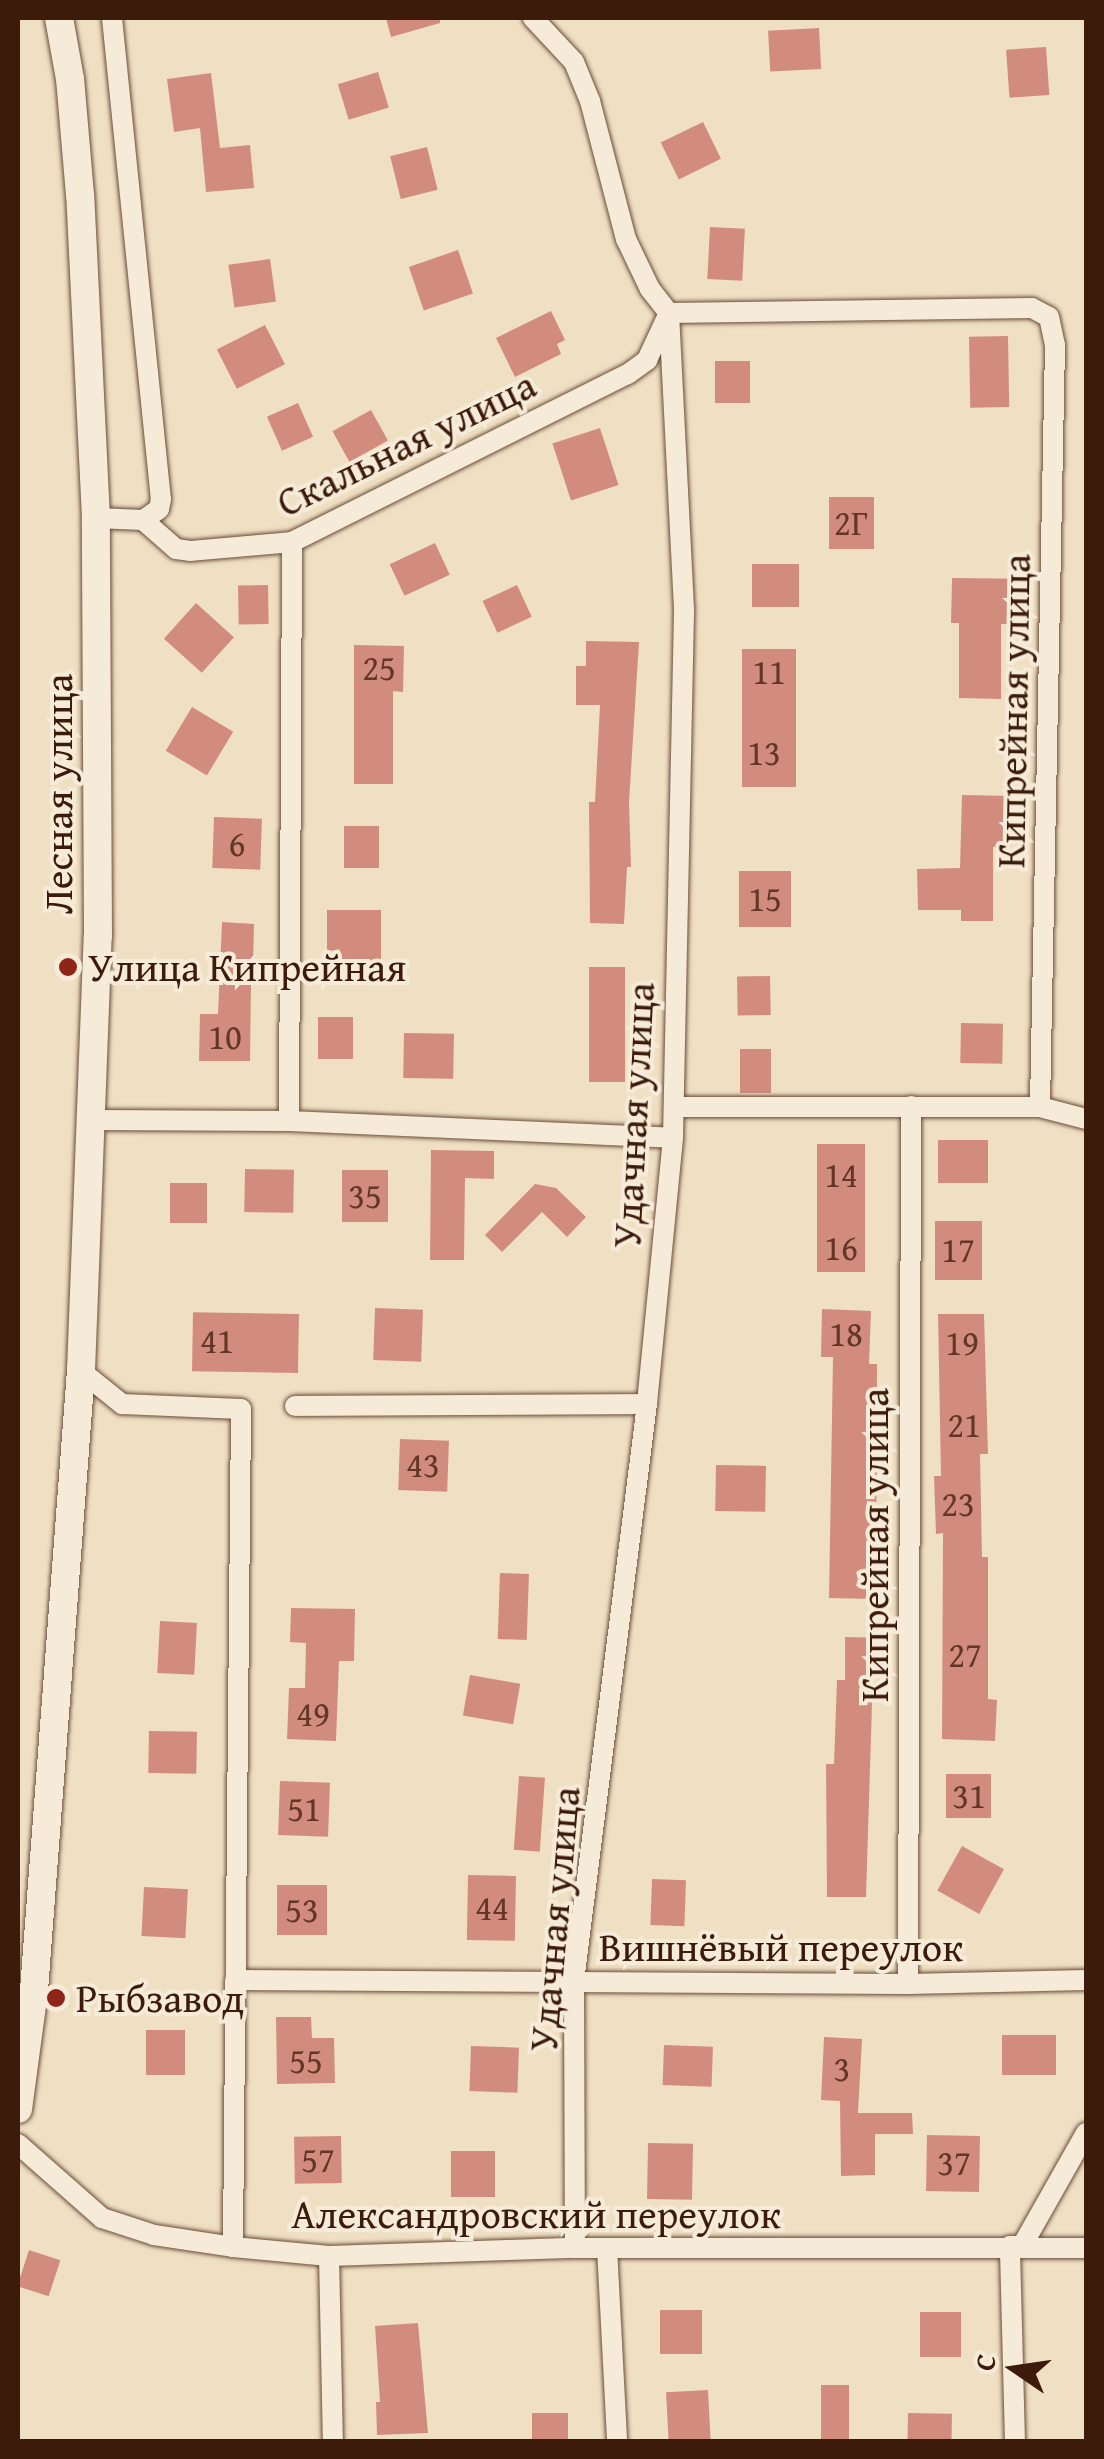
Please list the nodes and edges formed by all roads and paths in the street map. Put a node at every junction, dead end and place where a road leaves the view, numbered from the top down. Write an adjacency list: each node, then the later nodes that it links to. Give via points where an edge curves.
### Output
1 (59, 18): 5 (main road, Лесная улица, via 80,195)
2 (112, 18): 6 (street, via 161,499)
3 (533, 18): 4 (street, via 574,62 626,240 650,290)
4 (670, 313): 7 (street, Скальная улица, via 648,360 628,374); 9 (street, Удачная улица, via 684,612); 10 (street, Кипрейная улица, via 1032,308 1049,317 1055,345)
5 (96, 518): 6 (street); 12 (main road, Лесная улица)
6 (142, 520): 7 (street, Скальная улица, via 176,548 190,551)
7 (292, 542): 13 (street)
8 (910, 1106): 9 (street); 10 (street); 21 (street, Кипрейная улица)
9 (674, 1107): 14 (street, Удачная улица)
10 (1040, 1107): 11 (street)
11 (1086, 1119)
12 (92, 1120): 13 (street); 15 (main road, Лесная улица)
13 (288, 1121): 14 (street)
14 (672, 1138): 16 (street, Удачная улица)
15 (82, 1371): 18 (street, via 122,1404 240,1409); 22 (main road, Лесная улица, via 34,1990)
16 (647, 1404): 17 (street); 20 (street, Удачная улица)
17 (296, 1406)
18 (235, 1980): 20 (street, Вишнёвый переулок); 26 (street)
19 (1086, 1980): 21 (street, Вишнёвый переулок)
20 (574, 1981): 21 (street, Вишнёвый переулок); 27 (street, Удачная улица)
21 (908, 1984)
22 (18, 2109)
23 (1086, 2133): 25 (street)
24 (18, 2144): 26 (street, Александровский переулок, via 102,2218 154,2235)
25 (1016, 2246): 28 (street, Александровский переулок); 29 (street, Александровский переулок); 33 (street)
26 (234, 2247): 30 (street, Александровский переулок)
27 (575, 2248): 28 (street, Александровский переулок); 30 (street, Александровский переулок)
28 (607, 2248): 32 (street)
29 (1086, 2248)
30 (329, 2256): 31 (street)
31 (333, 2442)
32 (617, 2442)
33 (1014, 2442)

